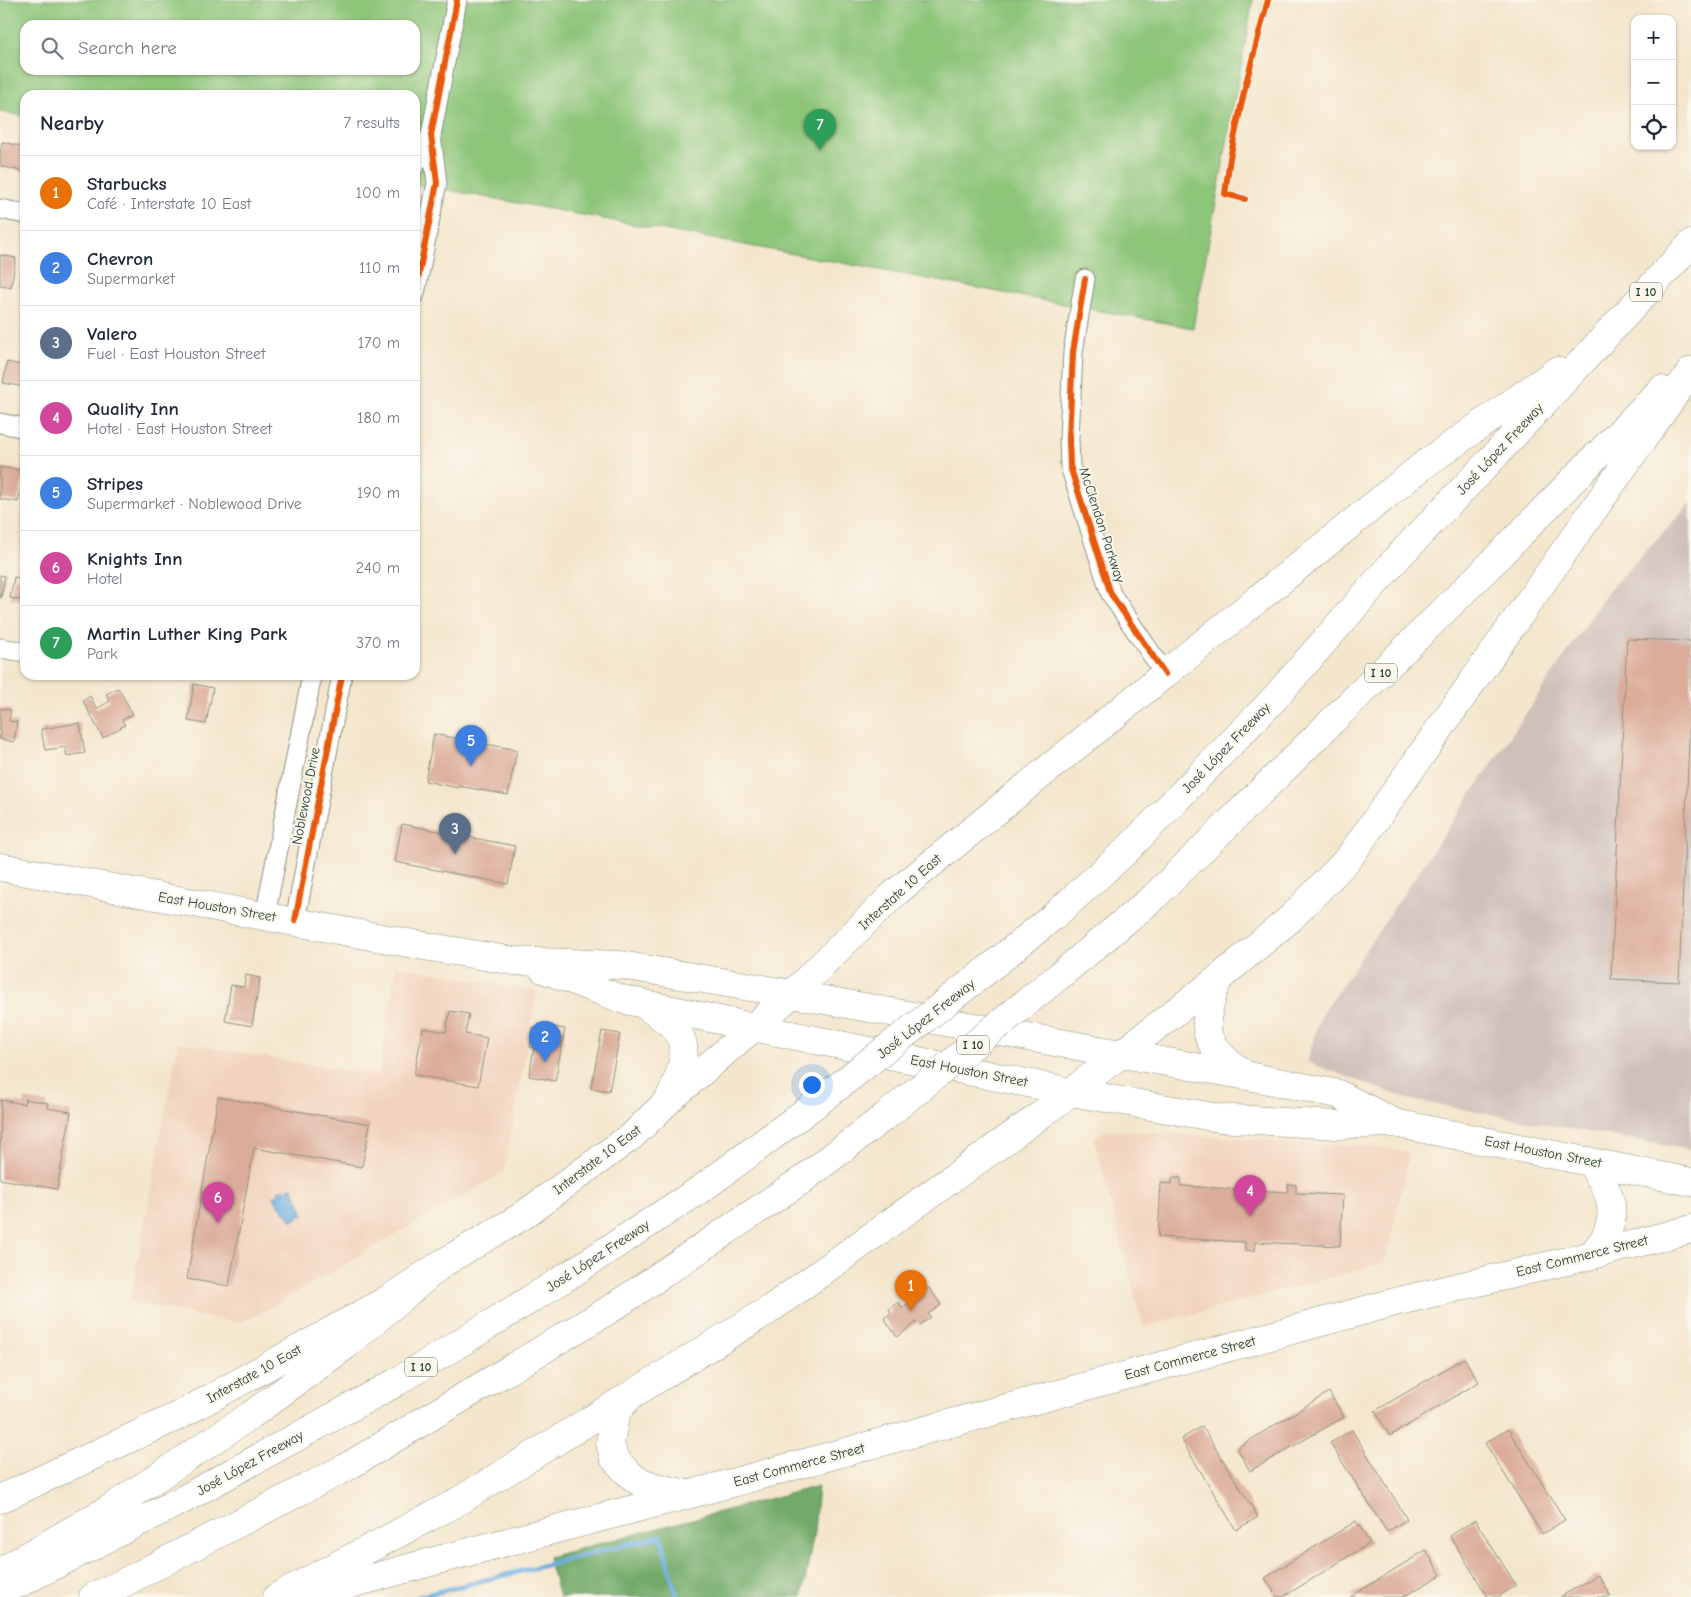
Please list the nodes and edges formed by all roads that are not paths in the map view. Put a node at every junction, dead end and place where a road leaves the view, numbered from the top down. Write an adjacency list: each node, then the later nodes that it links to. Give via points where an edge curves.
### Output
1 (457, 0): 2 (street)
2 (431, 134): 3 (street); 7 (street, via 437,183)
3 (420, 155)
4 (0, 209): 5 (street)
5 (20, 213)
6 (1691, 244): 9 (main road, José López Freeway / I 10)
7 (420, 267)
8 (1085, 279): 16 (street, McClendon Parkway, via 1073,352 1070,466 1111,594)
9 (1601, 340): 16 (main road, Interstate 10 East, via 1425,464); 41 (main road, José López Freeway / I 10, bridge, via 1399,556 1272,701 1127,850 986,972 704,1187 560,1281 394,1383 184,1499)
10 (1691, 357): 42 (main road, I 10, bridge, via 1489,566 1154,897 888,1114 802,1180 612,1308 345,1468)
11 (1691, 371): 23 (main road, via 1348,858 1291,918)
12 (0, 423): 13 (street)
13 (20, 427)
14 (0, 648): 15 (street)
15 (20, 651)
16 (1164, 674): 24 (main road, Interstate 10 East, via 894,894)
17 (311, 680): 20 (street, Noblewood Drive)
18 (341, 680): 21 (street, Noblewood Drive)
19 (0, 867): 20 (main road, East Houston Street)
20 (265, 916): 21 (main road, East Houston Street)
21 (295, 921): 22 (main road, East Houston Street)
22 (523, 962): 24 (main road, East Houston Street, via 621,965); 25 (main road, East Houston Street, via 621,999)
23 (1218, 979): 27 (main road); 28 (main road, via 1206,1018 1207,1033 1225,1060)
24 (792, 994): 26 (main road, Interstate 10 East); 27 (main road, East Houston Street)
25 (643, 1004): 26 (main road, East Houston Street); 30 (main road, via 672,1025 682,1039 684,1050 680,1074)
26 (752, 1027): 29 (main road, East Houston Street); 30 (main road, Interstate 10 East)
27 (1121, 1054): 28 (main road, East Houston Street); 29 (main road)
28 (1248, 1076): 31 (main road, East Houston Street, via 1338,1094)
29 (1072, 1092): 31 (main road, East Houston Street, via 1219,1118 1337,1125); 37 (main road, via 768,1310)
30 (668, 1101): 36 (main road, Interstate 10 East, via 633,1135 521,1217)
31 (1394, 1123): 32 (main road, East Houston Street)
32 (1589, 1161): 33 (main road, East Houston Street); 35 (main road, via 1611,1200 1611,1218 1606,1235)
33 (1691, 1182)
34 (1691, 1229): 35 (main road, East Commerce Street)
35 (1592, 1255): 38 (main road, East Commerce Street, via 1395,1302)
36 (443, 1263): 39 (main road, Interstate 10 East, via 387,1300 182,1414); 40 (main road, via 345,1346 251,1415 114,1506)
37 (634, 1393): 38 (main road, via 616,1412 610,1443 614,1458 638,1480); 43 (main road, via 454,1504)
38 (691, 1494): 44 (main road, East Commerce Street, via 347,1585)
39 (0, 1499)
40 (0, 1572)
41 (0, 1591)
42 (93, 1597)
43 (277, 1597)
44 (318, 1597)

